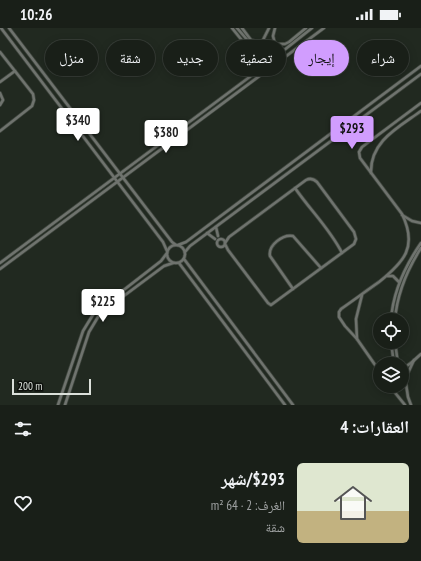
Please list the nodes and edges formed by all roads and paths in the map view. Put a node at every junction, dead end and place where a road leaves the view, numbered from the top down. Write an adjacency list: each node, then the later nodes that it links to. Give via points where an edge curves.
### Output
1 (1, 28): 32 (street)
2 (9, 28): 31 (street)
3 (232, 28): 12 (street)
4 (237, 28): 13 (street)
5 (242, 28): 14 (street)
6 (275, 28): 11 (street)
7 (306, 28): 17 (street)
8 (312, 28): 18 (street)
9 (324, 28): 33 (street)
10 (268, 29): 11 (street); 15 (street)
11 (274, 32): 16 (street)
12 (242, 40)
13 (247, 40)
14 (251, 40)
15 (263, 40)
16 (274, 40)
17 (286, 43)
18 (286, 48)
19 (0, 52): 21 (street)
20 (421, 66): 42 (street, via 186,242)
21 (15, 71): 24 (street); 29 (street, via 32,94 34,103)
22 (421, 74): 38 (street)
23 (251, 76): 31 (street)
24 (0, 82)
25 (0, 92): 27 (street, via 3,100)
26 (421, 103): 30 (street, via 360,150 360,158)
27 (0, 105)
28 (421, 111): 30 (street, via 380,144 373,158)
29 (0, 131)
30 (371, 173): 36 (street)
31 (121, 174): 32 (street); 33 (street)
32 (114, 178): 34 (street); 52 (street)
33 (123, 178): 34 (street); 42 (street, via 172,242)
34 (117, 182): 46 (street, via 163,242); 56 (street)
35 (295, 188): 40 (street, via 229,237); 48 (street, via 330,232); 48 (street, via 307,179 316,181 354,232 355,242)
36 (402, 214): 37 (street, via 412,221); 49 (street, via 409,239)
37 (421, 223)
38 (216, 227): 39 (street); 40 (street)
39 (207, 233): 40 (street); 47 (street)
40 (220, 240): 43 (street); 43 (street, via 218,246); 45 (street)
41 (421, 243): 51 (street)
42 (177, 245): 46 (street, via 170,247); 47 (street)
43 (222, 247): 45 (street)
44 (421, 248): 62 (street, via 403,283)
45 (228, 250): 59 (street, via 269,304 274,304)
46 (167, 252): 53 (street, via 168,259); 71 (street, via 161,261 89,319)
47 (185, 252): 50 (street)
48 (342, 253): 55 (street)
49 (404, 258): 51 (street); 57 (street)
50 (184, 259): 54 (street); 74 (street)
51 (409, 261): 58 (street)
52 (0, 263)
53 (173, 263): 54 (street); 72 (street, via 164,266 98,317 89,332)
54 (178, 263): 73 (street)
55 (321, 268): 59 (street); 59 (street, via 293,236 286,236 273,246 270,256)
56 (0, 269)
57 (386, 276): 58 (street, via 393,276); 60 (street)
58 (400, 282): 61 (street)
59 (293, 289)
60 (362, 294): 63 (street, via 356,319); 63 (street, via 339,312 345,326)
61 (392, 313)
62 (396, 313)
63 (357, 340): 66 (street)
64 (421, 354): 65 (street)
65 (414, 360): 67 (street); 68 (street)
66 (373, 362)
67 (409, 364)
68 (409, 372)
69 (396, 393): 75 (street)
70 (407, 393): 76 (street)
71 (58, 405)
72 (65, 405)
73 (285, 405)
74 (293, 405)
75 (405, 405)
76 (411, 405)

